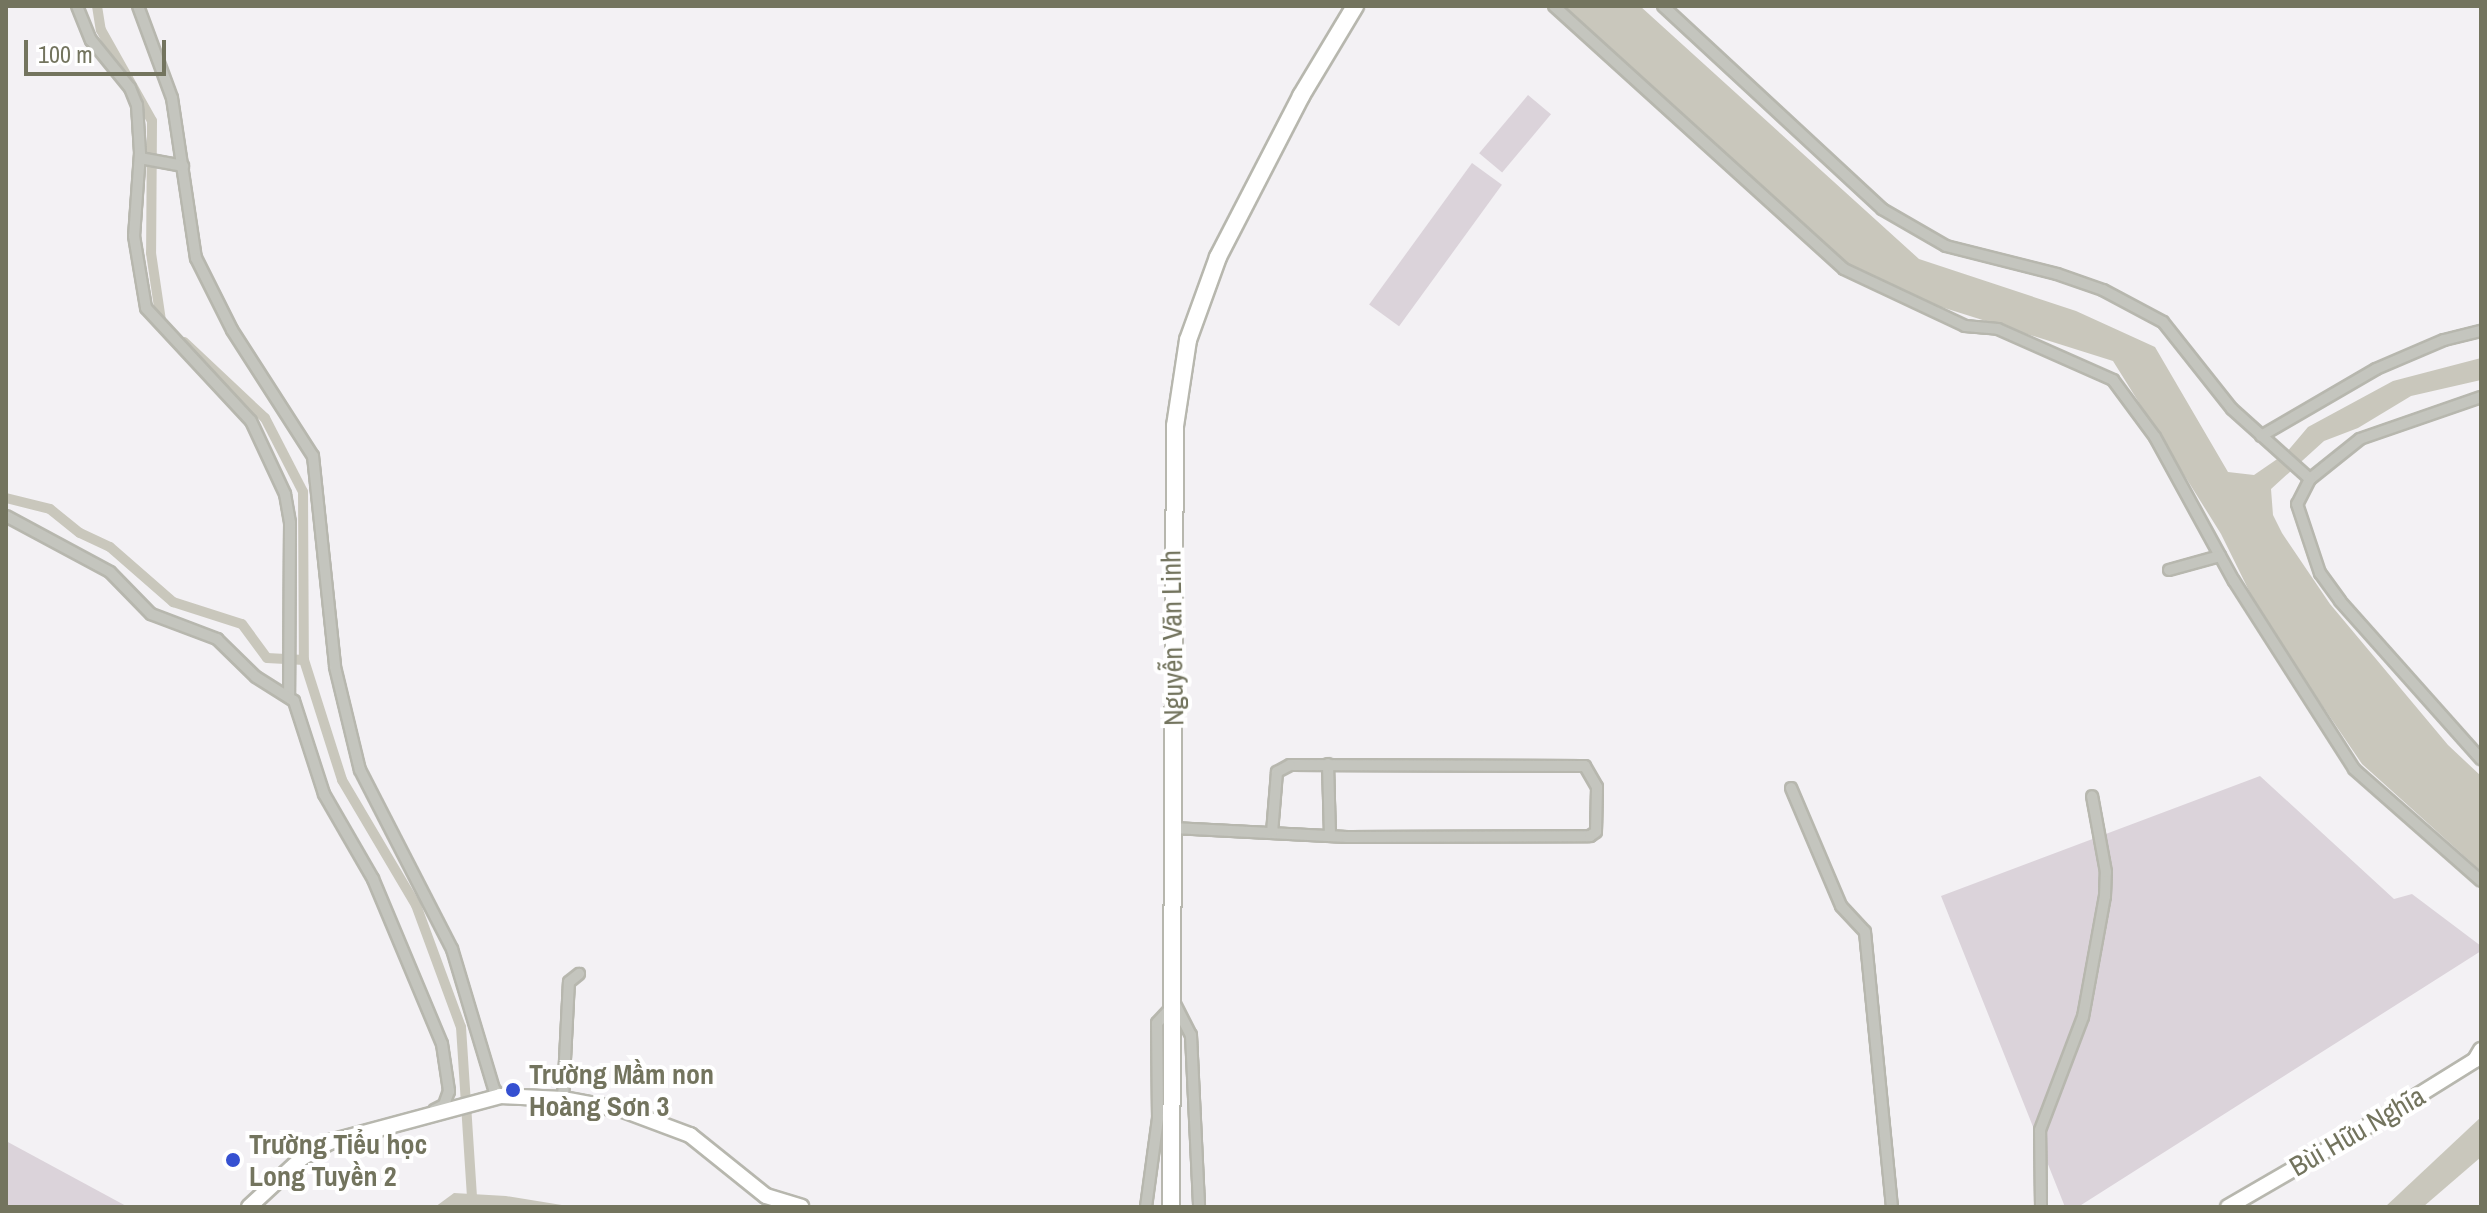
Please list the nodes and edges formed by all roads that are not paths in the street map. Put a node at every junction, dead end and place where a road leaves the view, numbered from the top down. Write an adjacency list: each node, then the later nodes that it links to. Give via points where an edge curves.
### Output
1 (77, 6): 6 (street, via 91,40 136,98)
2 (138, 6): 7 (street, via 172,98)
3 (1355, 6): 20 (highway, Nguyễn Văn Linh, via 1301,96 1218,257 1188,340 1175,426 1170,543)
4 (1554, 6): 13 (street, via 1844,269 1965,326 1998,329 2113,380 2155,437)
5 (1663, 6): 10 (street, via 1882,209 1946,246 2047,271 2144,311 2182,342 2220,396)
6 (145, 159): 7 (street); 15 (street, via 134,236 146,308 251,421 285,494 290,523)
7 (178, 166): 27 (street, via 201,270 246,353 313,456 335,667 355,755 452,949)
8 (2481, 331): 10 (street, via 2376,369)
9 (2481, 397): 11 (street, via 2360,439)
10 (2265, 439): 11 (street)
11 (2310, 479): 16 (street, via 2297,504 2320,573 2361,628)
12 (6, 516): 15 (street, via 110,572 151,614 217,639 256,677)
13 (2220, 556): 14 (street); 23 (street, via 2354,769)
14 (2169, 570)
15 (289, 697): 29 (street, via 301,716 324,794 373,879 442,1044 449,1091 444,1105)
16 (2481, 759)
17 (1328, 764): 21 (street, via 1290,765 1277,772); 22 (street); 22 (street, via 1585,766 1597,787 1596,832 1590,836)
18 (1791, 788): 35 (street, via 1841,906 1865,932)
19 (2092, 796): 36 (street, via 2105,896 2083,1017 2040,1130)
20 (1173, 828): 21 (street); 25 (highway, Nguyễn Văn Linh)
21 (1272, 833): 22 (street)
22 (1330, 836)
23 (2481, 881)
24 (579, 974): 28 (street, via 569,982)
25 (1175, 1004): 32 (street, via 1157,1023 1158,1118); 33 (highway, Nguyễn Văn Linh); 34 (street, via 1192,1043)
26 (2481, 1050): 37 (main road, Bùi Hữu Nghĩa, via 2475,1060 2390,1113)
27 (495, 1097): 28 (main road); 29 (main road)
28 (563, 1099): 31 (main road, via 623,1110 690,1135 766,1196)
29 (432, 1110): 30 (main road, via 330,1142 302,1158)
30 (249, 1207)
31 (801, 1207)
32 (1146, 1207)
33 (1171, 1207)
34 (1199, 1207)
35 (1892, 1207)
36 (2041, 1207)
37 (2228, 1207)

